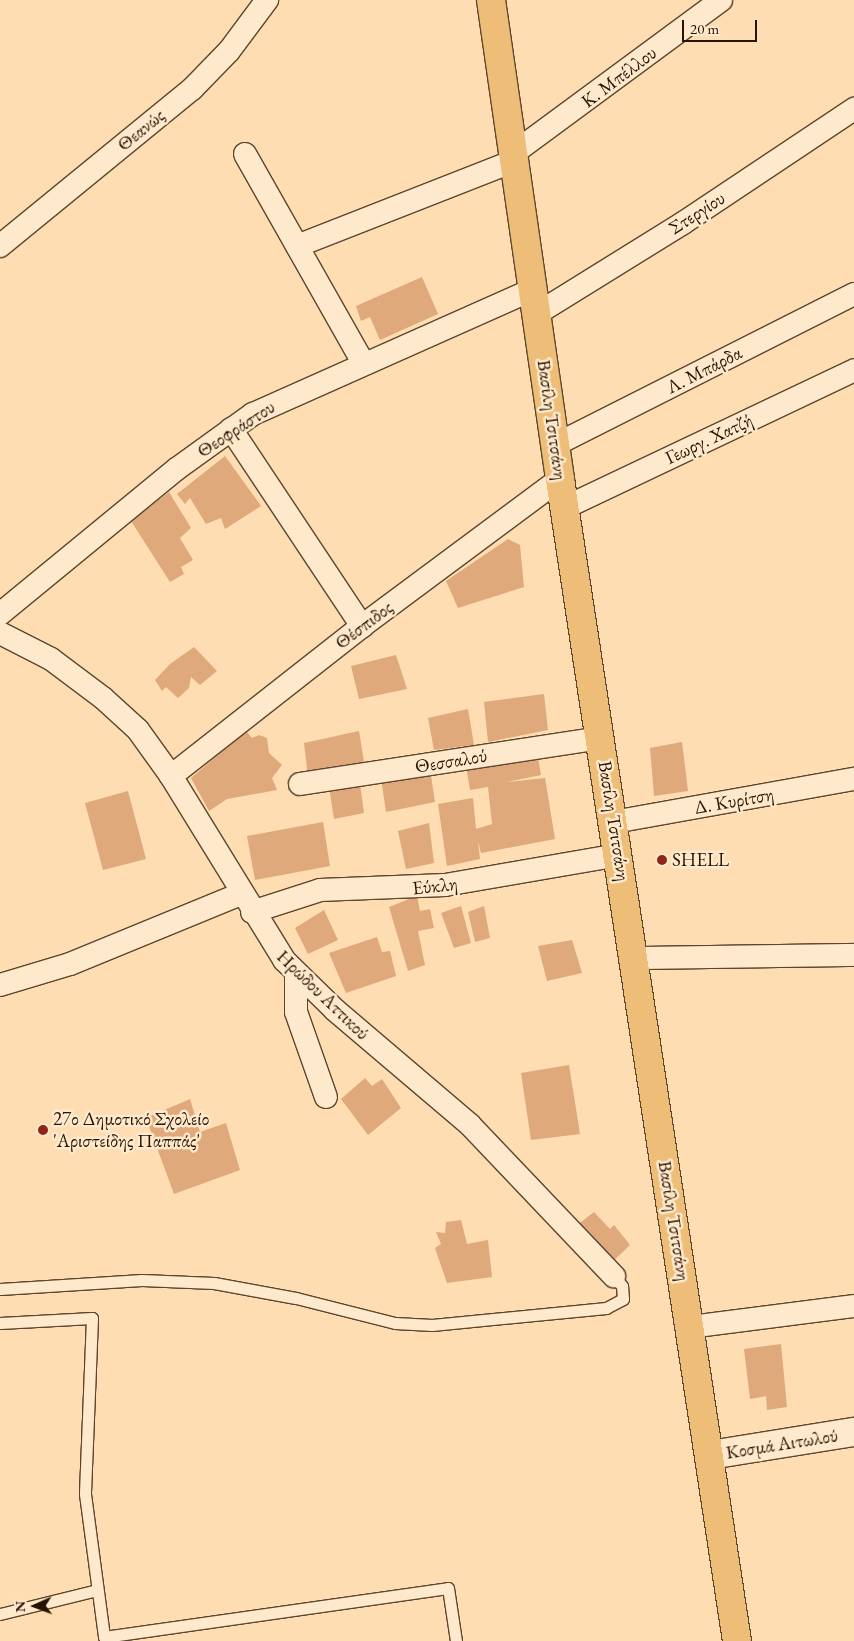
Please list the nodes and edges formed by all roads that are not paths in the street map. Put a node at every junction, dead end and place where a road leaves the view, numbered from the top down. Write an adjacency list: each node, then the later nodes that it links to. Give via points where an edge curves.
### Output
1 (267, 0): 7 (street, Θεανώς, via 229,51 192,90)
2 (492, 0): 6 (main road, Βασίλη Τσιτσάνη)
3 (721, 0): 6 (street, Κ. Μπέλλου)
4 (854, 109): 10 (street, Στεργίου, via 683,223)
5 (245, 154): 8 (street)
6 (515, 156): 8 (street, Κ. Μπέλλου); 10 (main road, Βασίλη Τσιτσάνη)
7 (0, 246)
8 (297, 246): 11 (street)
9 (854, 294): 14 (street, Λ. Μπάρδα)
10 (536, 301): 11 (street, Θεοφράστου); 14 (main road, Βασίλη Τσιτσάνη)
11 (364, 364): 13 (street, Θεοφράστου, via 267,407)
12 (854, 370): 16 (street, Γεωργ. Χατζή)
13 (231, 429): 17 (street, Θεοφράστου); 18 (street)
14 (555, 445): 15 (main road, Βασίλη Τσιτσάνη)
15 (560, 479): 16 (main road, Βασίλη Τσιτσάνη); 18 (street, Θέσπιδος)
16 (564, 508): 20 (main road, Βασίλη Τσιτσάνη)
17 (0, 614)
18 (362, 626): 21 (street, Θέσπιδος)
19 (0, 633): 21 (street, Ηρώδου Αττικού, via 29,645 103,698 150,744)
20 (601, 738): 23 (street, Θεσσαλού); 24 (main road, Βασίλη Τσιτσάνη)
21 (171, 776): 26 (street, Ηρώδου Αττικού)
22 (854, 779): 24 (street, Δ. Κυρίτση)
23 (300, 784)
24 (614, 822): 25 (main road, Βασίλη Τσιτσάνη)
25 (619, 855): 26 (street, Εύκλη, via 445,885 320,890); 28 (main road, Βασίλη Τσιτσάνη)
26 (246, 903): 29 (street, Ηρώδου Αττικού, via 272,945); 30 (street, Εύκλη)
27 (854, 955): 28 (street)
28 (635, 958): 36 (main road, Βασίλη Τσιτσάνη)
29 (296, 974): 31 (street, via 296,1012); 32 (street, Ηρώδου Αττικού, via 470,1126)
30 (0, 985)
31 (326, 1097)
32 (614, 1276): 33 (lane, via 622,1286 623,1299 606,1308 432,1325 395,1323 296,1298 214,1283 142,1280)
33 (0, 1289)
34 (854, 1306): 36 (street)
35 (0, 1322): 39 (lane, via 92,1318 85,1494)
36 (690, 1327): 38 (main road, Βασίλη Τσιτσάνη)
37 (854, 1432): 38 (street, Κοσμά Αιτωλού)
38 (710, 1455): 43 (main road, Βασίλη Τσιτσάνη)
39 (97, 1590): 40 (lane); 41 (lane, via 104,1637)
40 (0, 1614)
41 (138, 1637): 42 (lane, via 448,1588)
42 (456, 1641)
43 (737, 1641)

